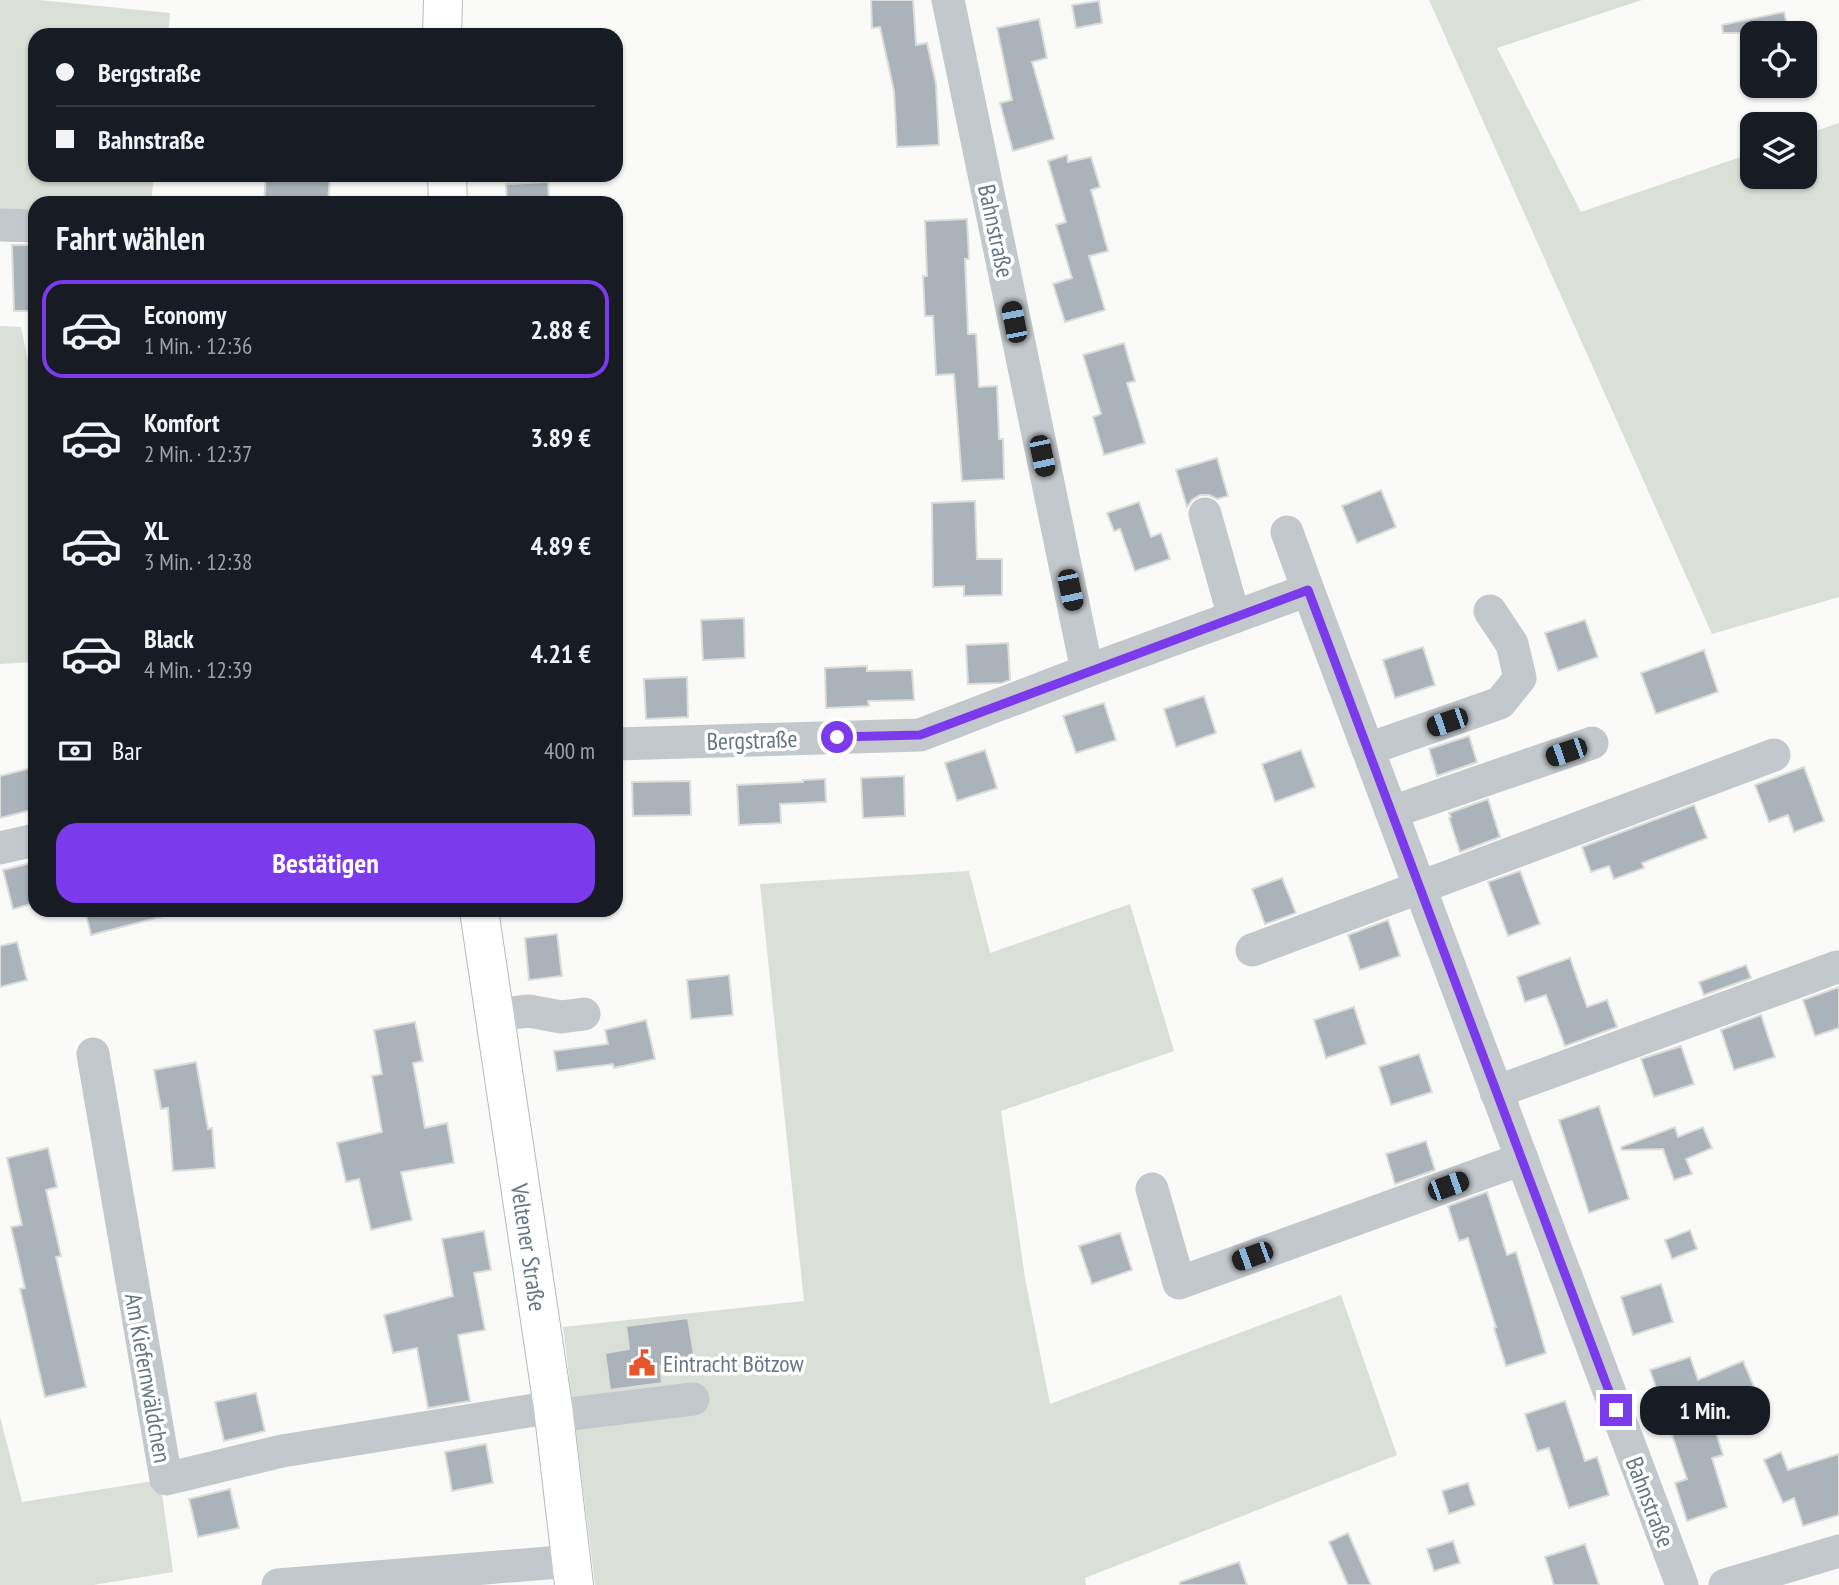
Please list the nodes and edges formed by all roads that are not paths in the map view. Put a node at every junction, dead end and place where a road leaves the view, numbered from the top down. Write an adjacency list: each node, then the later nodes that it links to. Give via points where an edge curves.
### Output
1 (443, 0): 3 (main road)
2 (948, 0): 11 (street, Bahnstraße)
3 (442, 28)
4 (0, 225): 5 (street)
5 (28, 226)
6 (1205, 514): 10 (street)
7 (1287, 532): 8 (street, Bahnstraße)
8 (1308, 590): 10 (street); 14 (street, Bahnstraße)
9 (1490, 611): 14 (street, via 1513,644 1520,678 1500,703)
10 (1234, 617): 11 (street)
11 (1087, 671): 13 (street, Bergstraße, via 920,735)
12 (1592, 743): 16 (street)
13 (623, 744)
14 (1368, 749): 16 (street, Bahnstraße)
15 (1773, 755): 19 (street)
16 (1392, 812): 19 (street, Bahnstraße)
17 (28, 842): 18 (street)
18 (0, 848)
19 (1419, 887): 21 (street); 26 (street, Bahnstraße)
20 (480, 917): 24 (main road, Veltener Straße)
21 (1252, 950)
22 (1837, 967): 26 (street)
23 (584, 1014): 24 (street, via 561,1017 529,1011)
24 (493, 1015): 30 (main road, Veltener Straße)
25 (93, 1054): 30 (street, Am Kiefernwäldchen, via 166,1479 282,1451)
26 (1496, 1092): 27 (street, Bahnstraße)
27 (1522, 1159): 28 (street, via 1179,1283); 34 (street, Bahnstraße)
28 (1152, 1189)
29 (693, 1399): 30 (street)
30 (554, 1411): 32 (main road, Veltener Straße)
31 (1839, 1550): 35 (street)
32 (573, 1573): 33 (street)
33 (278, 1585)
34 (1682, 1585)
35 (1725, 1585)

